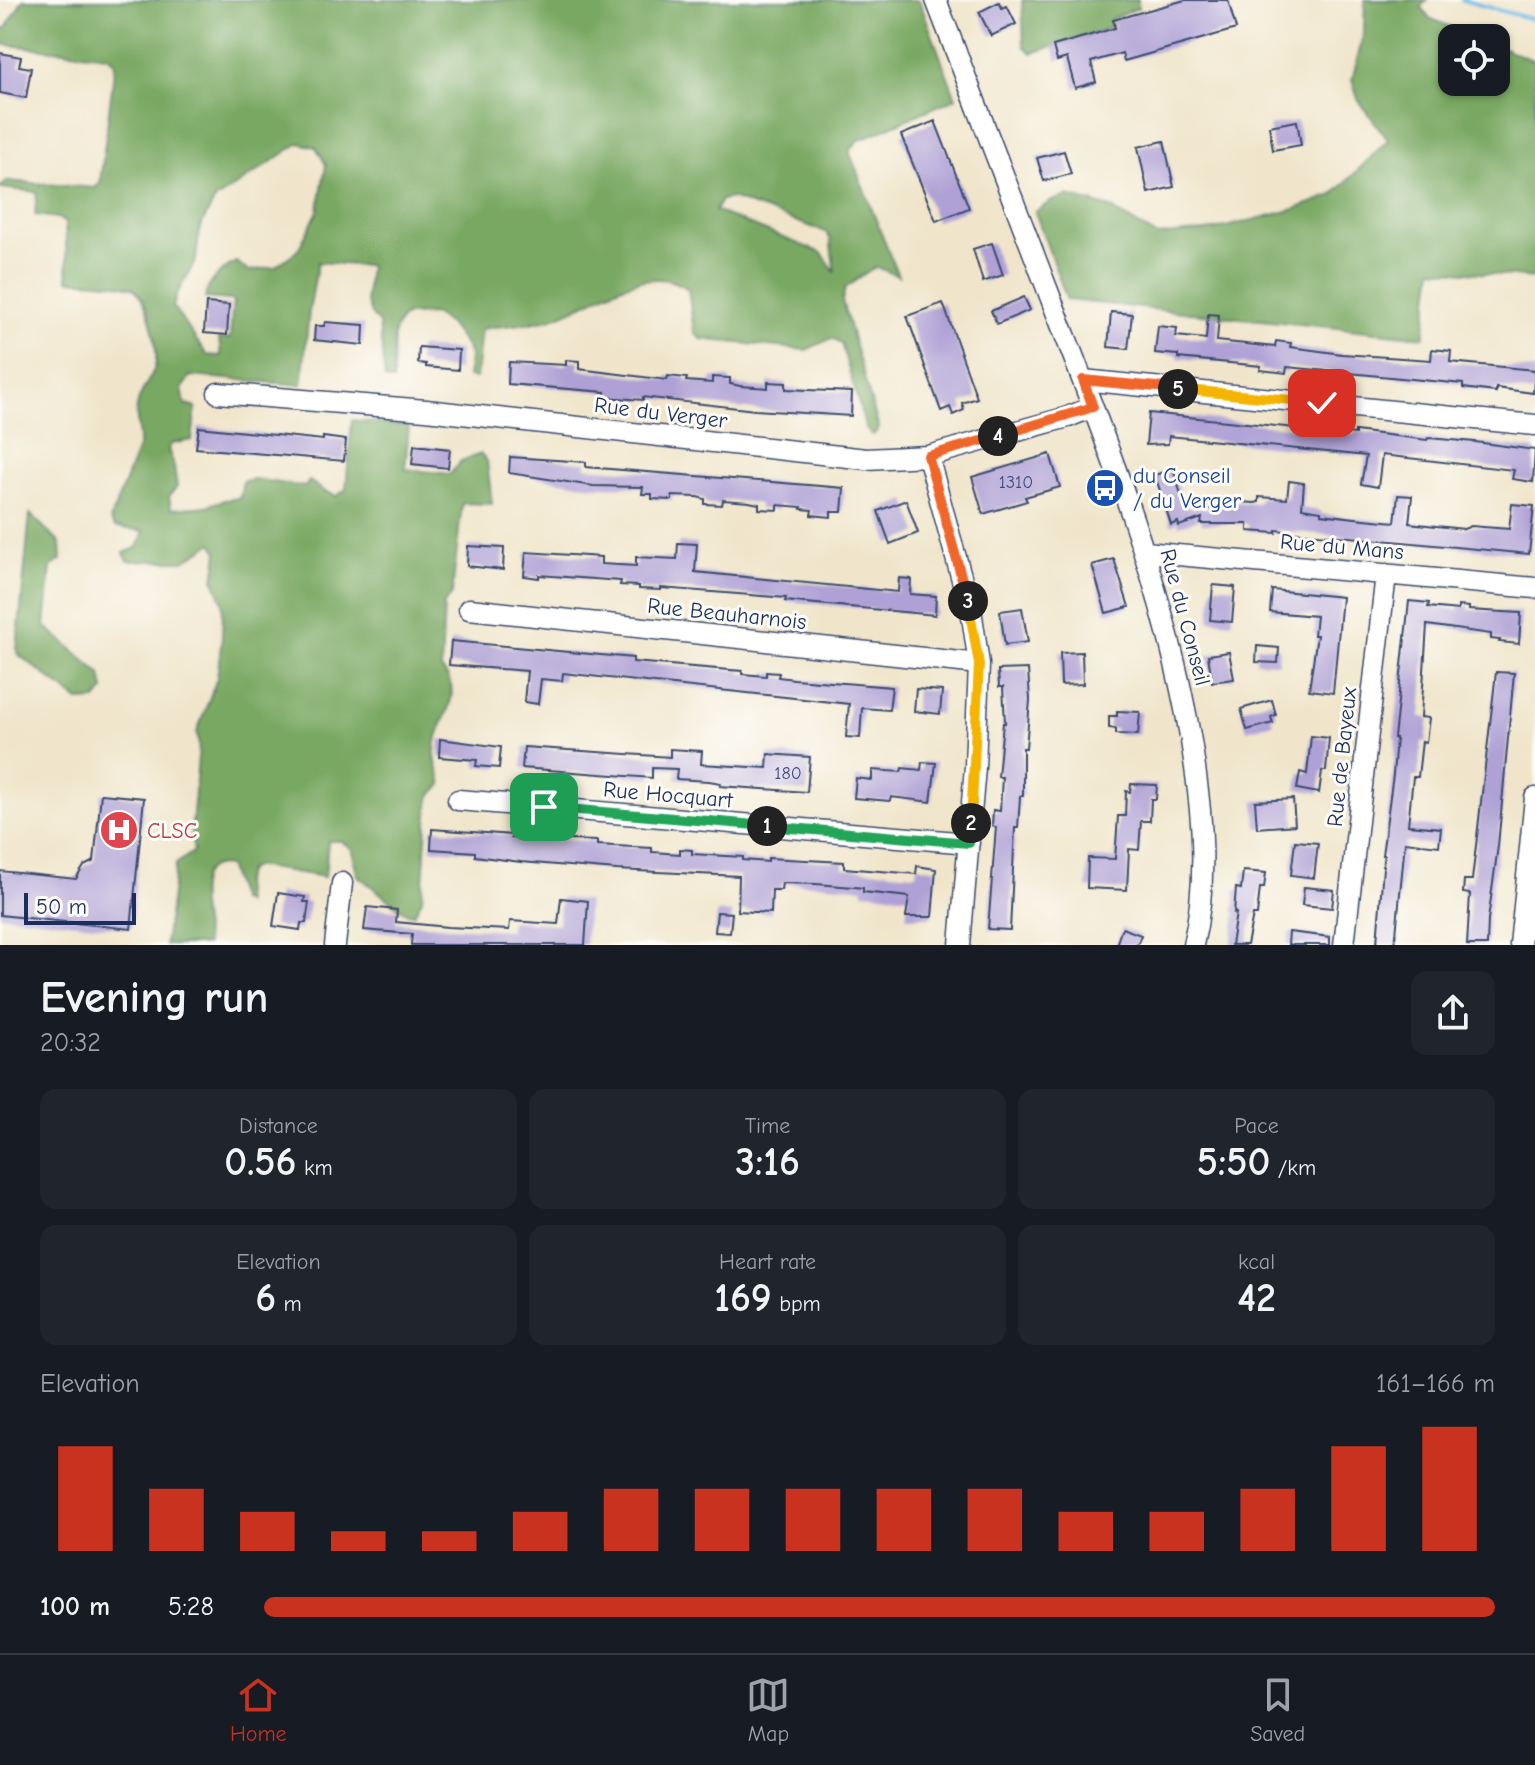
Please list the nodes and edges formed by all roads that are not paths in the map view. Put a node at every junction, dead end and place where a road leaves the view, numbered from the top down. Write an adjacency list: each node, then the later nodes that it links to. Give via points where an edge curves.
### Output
1 (936, 0): 2 (street, Rue du Conseil)
2 (1083, 380): 4 (street, Rue du Conseil); 5 (street)
3 (218, 393): 6 (street, Rue du Verger, via 426,410 866,459)
4 (1093, 407): 6 (street, Rue du Verger); 7 (street, Rue du Conseil)
5 (1535, 425)
6 (928, 456): 11 (street, via 972,616)
7 (1145, 552): 8 (street, Rue du Mans); 18 (street, Rue du Conseil, via 1183,697 1200,806 1203,872)
8 (1386, 574): 9 (street, Rue du Mans); 19 (street, Rue de Bayeux)
9 (1535, 588)
10 (469, 609): 11 (street, Rue Beauharnois)
11 (979, 664): 14 (street)
12 (1535, 798): 20 (street)
13 (458, 800): 14 (street, Rue Hocquart)
14 (969, 843): 17 (street)
15 (342, 883): 16 (street)
16 (335, 945)
17 (960, 945)
18 (1193, 945)
19 (1344, 945)
20 (1520, 945)

